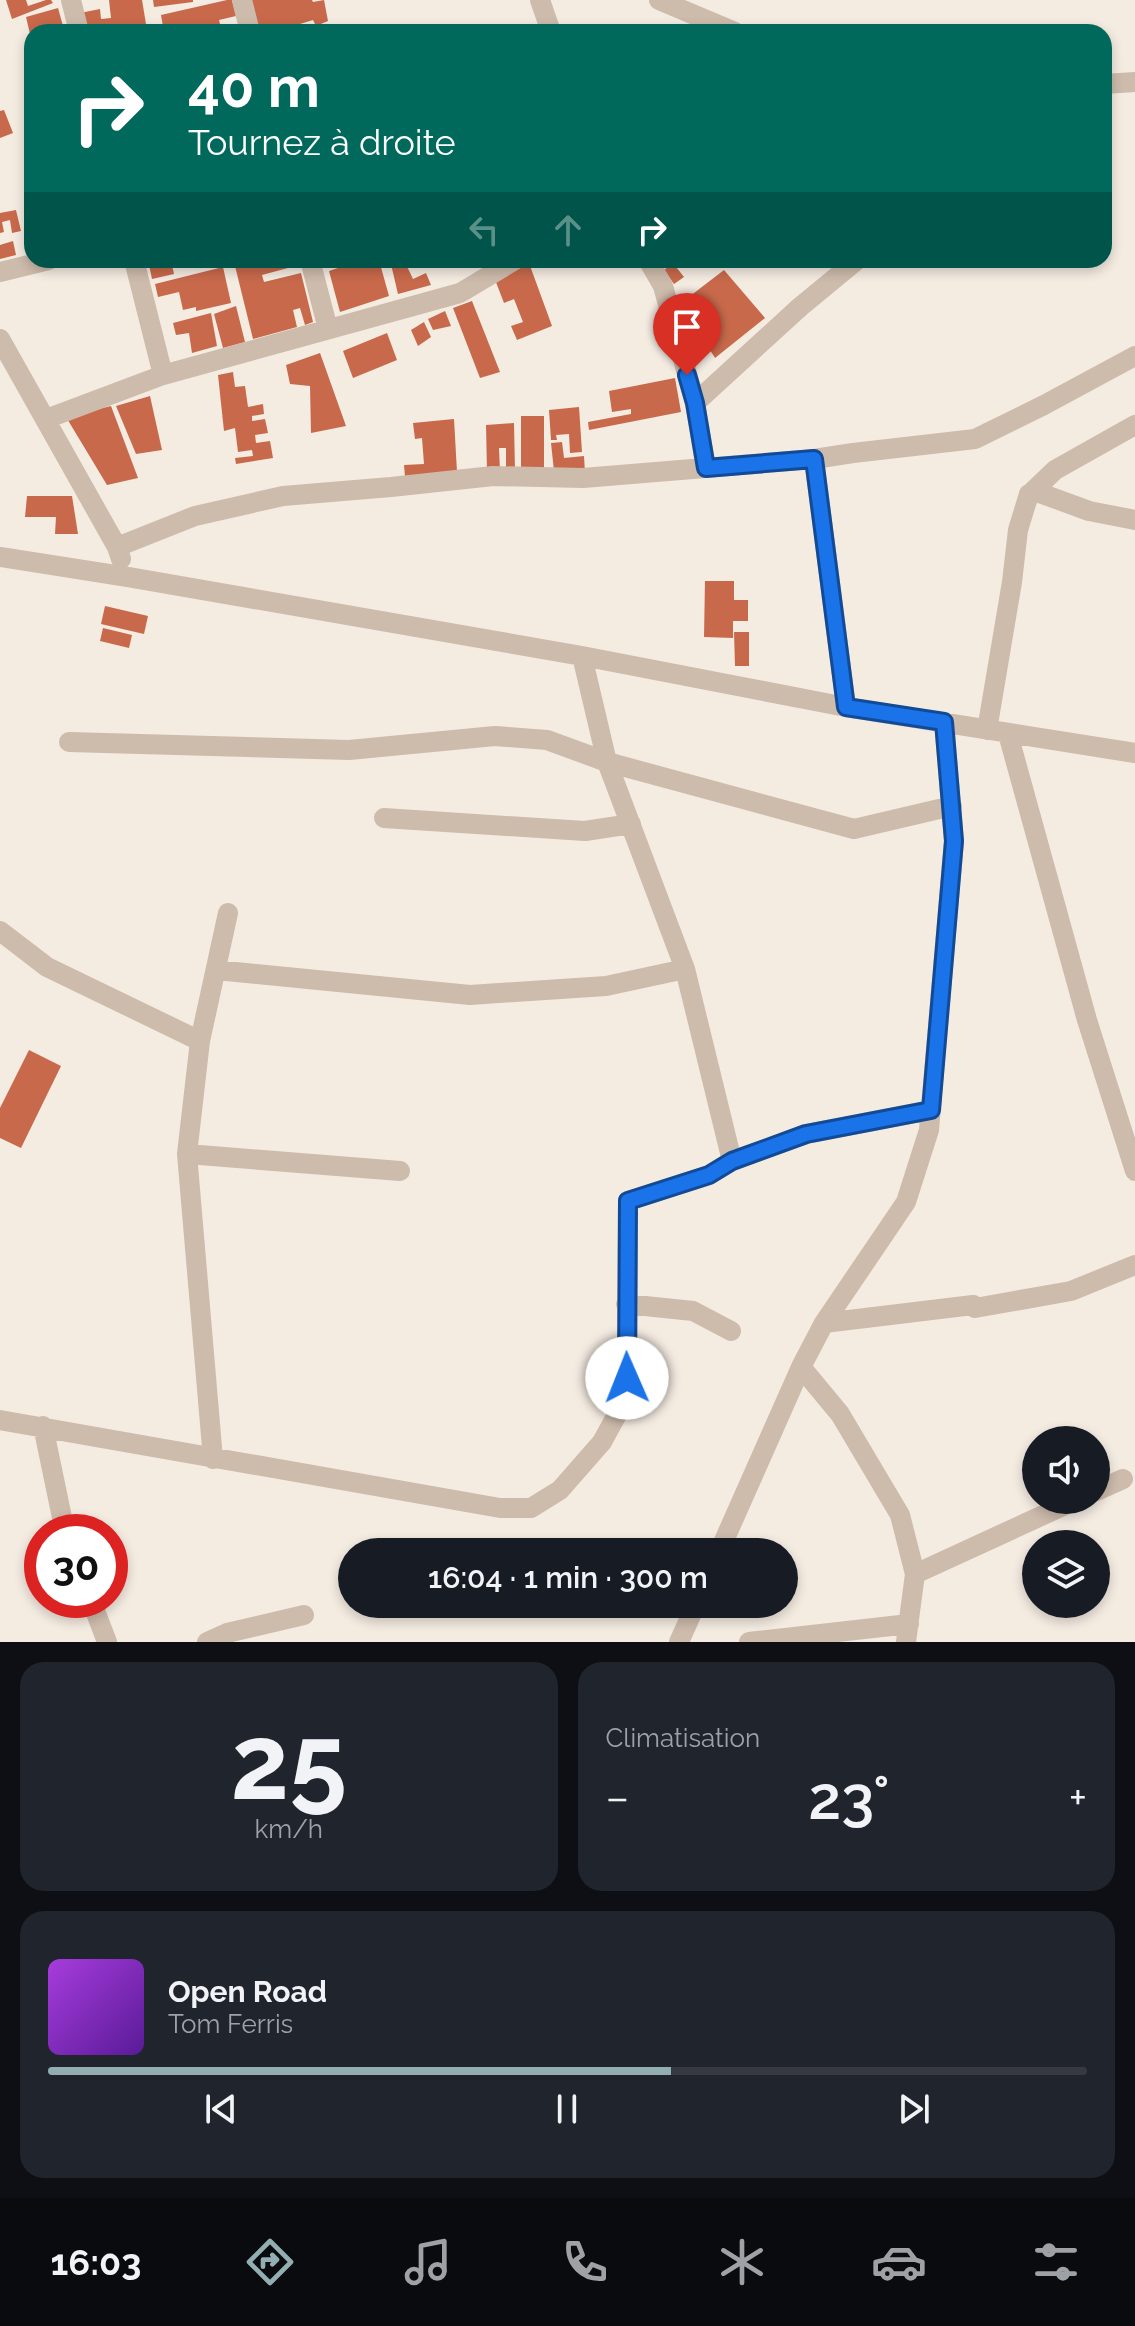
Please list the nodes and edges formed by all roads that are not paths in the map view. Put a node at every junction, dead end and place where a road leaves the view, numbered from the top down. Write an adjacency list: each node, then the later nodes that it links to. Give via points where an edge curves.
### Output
1 (71, 0): 5 (street)
2 (242, 0): 6 (street)
3 (540, 0): 7 (street)
4 (659, 0): 8 (street)
5 (77, 24)
6 (248, 24)
7 (548, 24)
8 (716, 24)
9 (1135, 82): 10 (street)
10 (1112, 83)
11 (24, 266): 17 (street)
12 (136, 268): 21 (street)
13 (312, 268): 18 (street)
14 (502, 268): 18 (street, via 460,293)
15 (653, 268): 22 (street, via 663,286)
16 (847, 268): 22 (street)
17 (0, 272)
18 (328, 329): 21 (street)
19 (0, 339): 23 (street)
20 (1135, 356): 25 (street, via 975,439)
21 (163, 375): 23 (street)
22 (695, 403): 26 (street)
23 (46, 419): 29 (street)
24 (1135, 425): 27 (street, via 1055,470)
25 (814, 459): 26 (street); 33 (street)
26 (706, 468): 29 (street, via 583,478 493,476 283,496 195,516)
27 (1032, 492): 28 (street); 35 (street, via 1018,530)
28 (1135, 520)
29 (117, 547): 31 (street)
30 (0, 557): 31 (street)
31 (128, 577): 32 (street)
32 (582, 656): 33 (street); 39 (street)
33 (846, 707): 34 (street)
34 (944, 722): 35 (street); 40 (street)
35 (987, 730): 36 (street)
36 (1008, 734): 38 (street); 52 (street)
37 (69, 742): 39 (street, via 349,750 495,736 547,740)
38 (1135, 753)
39 (607, 762): 40 (street, via 854,829); 42 (street)
40 (952, 806): 48 (street, via 954,841)
41 (384, 818): 42 (street, via 585,831)
42 (631, 824): 45 (street)
43 (228, 913): 46 (street)
44 (0, 931): 47 (street, via 47,967)
45 (685, 969): 46 (street, via 606,986 470,995); 50 (street)
46 (216, 970): 47 (street)
47 (200, 1041): 49 (street)
48 (931, 1110): 50 (street, via 806,1134); 55 (street, via 906,1202)
49 (187, 1154): 51 (street); 60 (street)
50 (732, 1161): 54 (street, via 709,1175 628,1201)
51 (400, 1171)
52 (1135, 1171)
53 (1135, 1265): 55 (street, via 1071,1291 975,1308)
54 (626, 1304): 56 (street, via 693,1311); 60 (street, via 627,1378 619,1411 602,1442 560,1490 531,1508 500,1508)
55 (824, 1323): 57 (street)
56 (731, 1331)
57 (801, 1367): 65 (street); 66 (street, via 840,1414 900,1515)
58 (0, 1420): 59 (street)
59 (43, 1426): 60 (street); 63 (street)
60 (213, 1459)
61 (1123, 1479): 62 (street)
62 (1110, 1485)
63 (61, 1514)
64 (1046, 1514): 66 (street)
65 (725, 1538)
66 (915, 1574): 70 (street)
67 (304, 1615): 72 (street)
68 (98, 1618): 71 (street)
69 (690, 1618): 73 (street)
70 (908, 1633): 74 (street)
71 (107, 1642)
72 (207, 1642)
73 (679, 1642)
74 (749, 1642)

